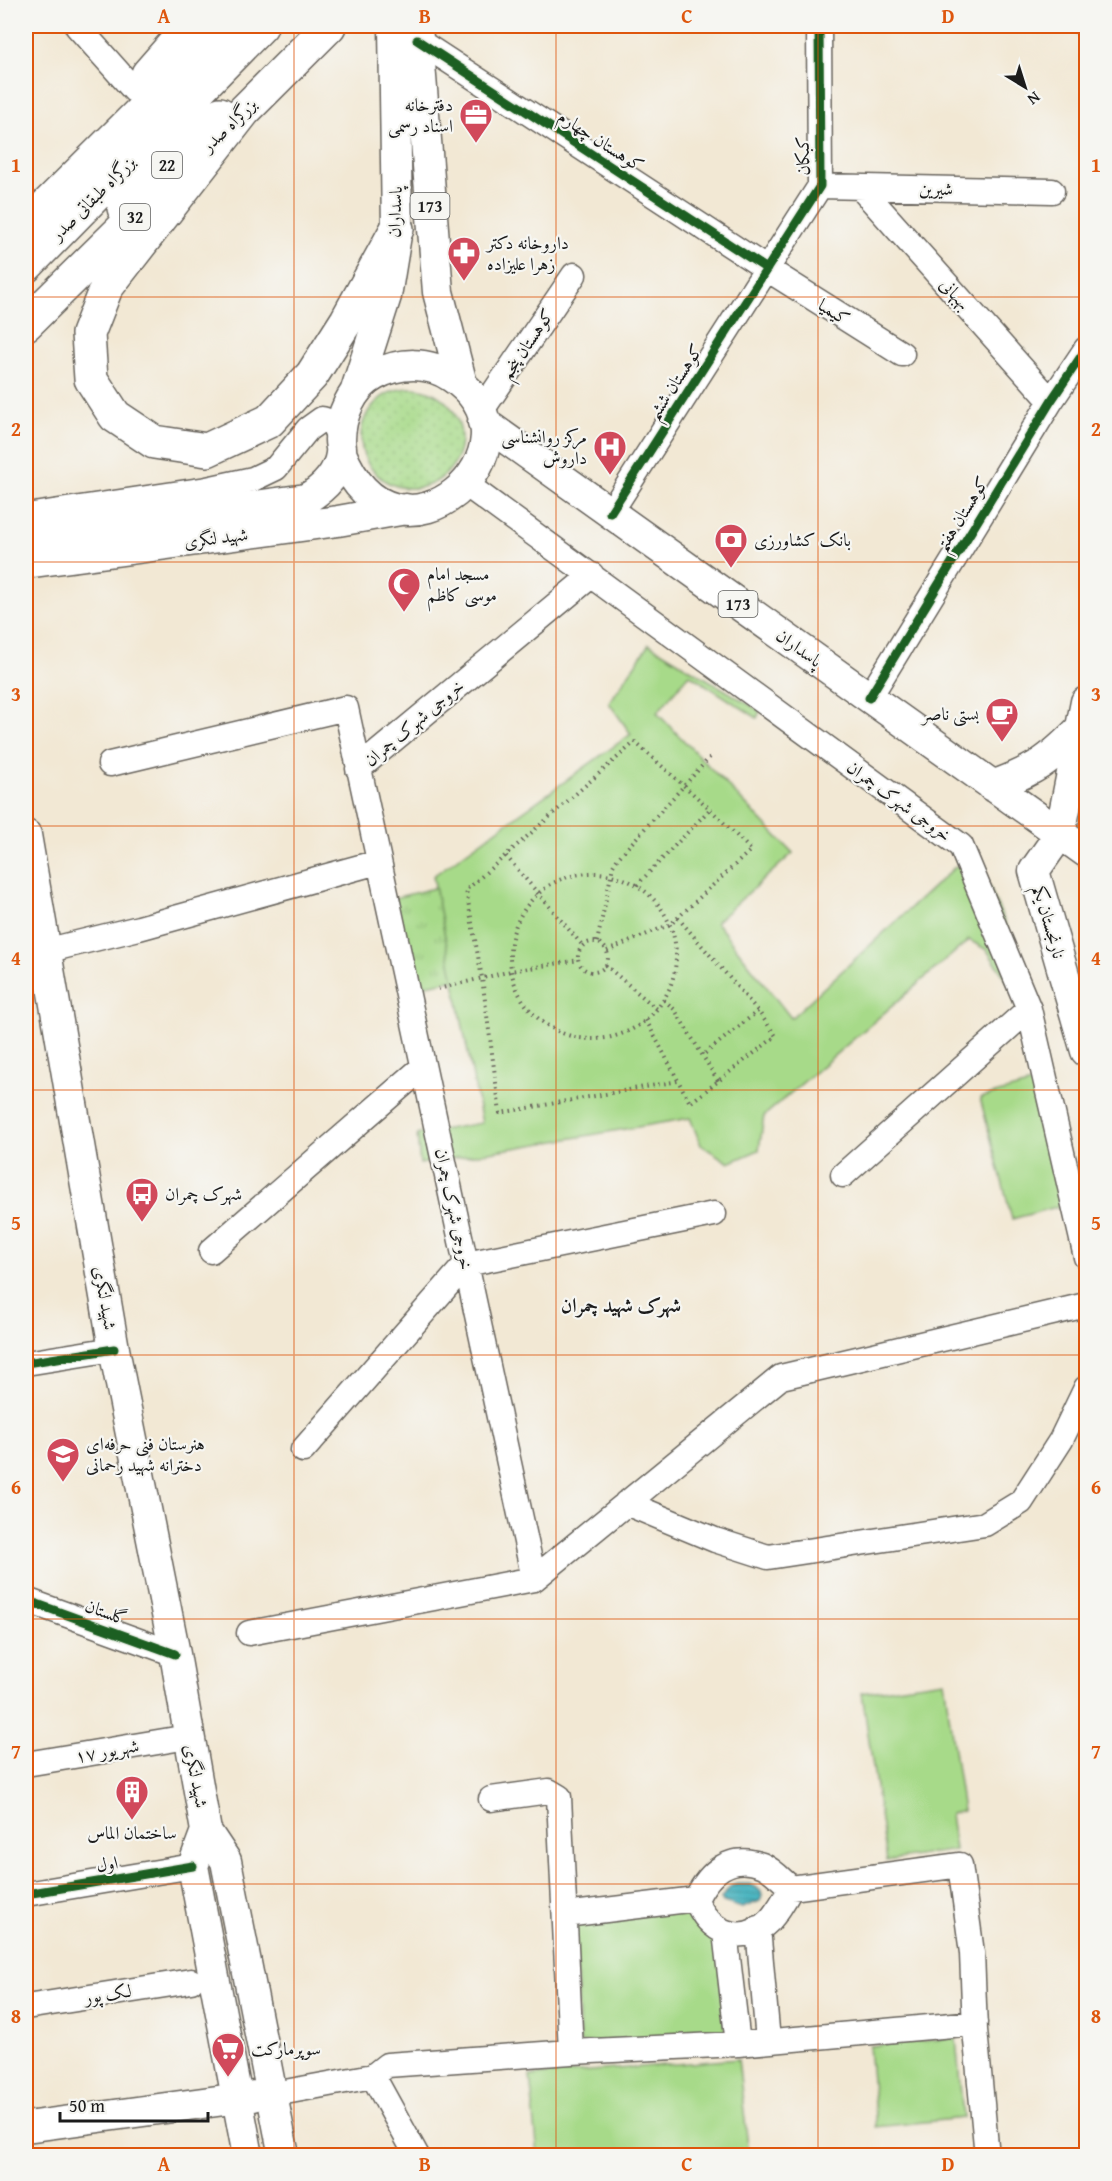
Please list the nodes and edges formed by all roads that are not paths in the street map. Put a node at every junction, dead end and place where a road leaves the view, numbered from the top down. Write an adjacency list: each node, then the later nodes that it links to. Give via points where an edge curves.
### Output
1 (77, 26): 10 (street)
2 (190, 26): 10 (highway)
3 (227, 26): 16 (highway)
4 (250, 26): 19 (highway)
5 (261, 26): 20 (highway, بزرگراه طبقاتی صدر / 22)
6 (310, 26): 23 (highway, بزرگراه طبقاتی صدر / 22)
7 (329, 26): 11 (highway, بزرگراه صدر / 32)
8 (819, 26): 12 (street, کبکان)
9 (409, 30): 17 (main road, پاسداران / 173); 18 (main road, پاسداران / 173); 21 (street, کوهستان چهارم)
10 (134, 90): 15 (highway)
11 (244, 111): 18 (highway, via 106,288 88,334 91,379 115,416 154,442 207,450 269,421 312,375); 24 (highway, بزرگراه صدر / 32)
12 (820, 186): 13 (street, شیرین); 21 (street, کبکان)
13 (860, 187): 14 (street, شیرین); 29 (street, بهبهانی)
14 (1052, 191)
15 (26, 209)
16 (26, 224)
17 (431, 224): 18 (main road); 27 (main road, پاسداران / 173, via 438,292)
18 (397, 229): 28 (main road, پاسداران / 173, via 386,296)
19 (26, 245)
20 (26, 266)
21 (766, 269): 26 (street, کیمیا); 35 (street, کوهستان ششم)
22 (574, 275): 30 (street, کوهستان پنجم)
23 (26, 307)
24 (26, 324)
25 (1086, 349): 29 (street, کوهستان هفتم)
26 (902, 354)
27 (462, 384): 28 (main road, via 442,371 394,367 372,376); 30 (main road, via 476,401)
28 (355, 393): 31 (main road, via 343,415)
29 (1051, 401): 41 (street, کوهستان هفتم)
30 (482, 417): 32 (main road, via 484,444 479,466); 35 (main road, پاسداران / 173)
31 (341, 447): 33 (main road, via 328,483); 34 (main road, via 350,474 365,492 384,504); 36 (street, via 332,422 322,419 308,429 276,468 253,479)
32 (466, 484): 34 (main road, via 450,499 429,507); 40 (street)
33 (306, 499): 37 (main road, شهید لنگری, via 343,495 349,508); 38 (main road, شهید لنگری)
34 (406, 509): 37 (main road, شهید لنگری)
35 (610, 513): 41 (main road, پاسداران / 173)
36 (26, 516)
37 (338, 521): 39 (main road, شهید لنگری)
38 (26, 538)
39 (26, 563)
40 (592, 575): 44 (street, خروجی شهرک چمران); 52 (street, خروجی شهرک چمران, via 961,846)
41 (869, 698): 46 (main road, پاسداران / 173)
42 (1083, 716): 45 (main road); 46 (main road, via 1051,759 1029,773)
43 (110, 764): 44 (street, via 346,708)
44 (358, 770): 50 (street, خروجی شهرک چمران)
45 (1080, 771): 47 (main road)
46 (992, 786): 47 (main road, پاسداران / 173)
47 (1060, 834): 49 (main road, پاسداران / 173); 53 (main road, نارنجستان یکم, via 1035,871)
48 (26, 835): 51 (main road, شهید لنگری)
49 (1086, 852)
50 (378, 862): 51 (street); 54 (street, خروجی شهرک چمران)
51 (45, 951): 61 (main road, شهید لنگری)
52 (1029, 1009): 55 (street); 58 (street, خروجی شهرک چمران)
53 (1086, 1051)
54 (423, 1067): 57 (street); 59 (street, خروجی شهرک چمران)
55 (843, 1174)
56 (714, 1214): 59 (street)
57 (211, 1251)
58 (1086, 1257)
59 (466, 1264): 64 (street); 66 (street, خروجی شهرک چمران)
60 (1086, 1305): 65 (street, via 781,1377)
61 (114, 1349): 62 (street); 69 (main road, شهید لنگری)
62 (26, 1363)
63 (1086, 1388): 65 (street, via 1061,1440 1021,1502 986,1524 768,1557 714,1540)
64 (303, 1450)
65 (626, 1503): 66 (street)
66 (534, 1579): 68 (street)
67 (26, 1600): 69 (street, گلستان)
68 (249, 1634)
69 (175, 1654): 70 (main road, شهید لنگری)
70 (188, 1737): 71 (street, ۱۷ شهریور); 73 (main road, شهید لنگری)
71 (26, 1764)
72 (491, 1798): 78 (street, via 549,1791 559,1797)
73 (206, 1831): 74 (main road, شهید لنگری); 88 (main road, شهید لنگری, via 226,1862)
74 (193, 1866): 76 (street, اول); 89 (main road)
75 (791, 1888): 77 (street, via 764,1865 747,1862 717,1869 705,1880); 79 (street, via 769,1921); 83 (street, via 960,1865 972,1953)
76 (26, 1894)
77 (696, 1899): 78 (street); 80 (street, via 708,1922)
78 (565, 1915): 86 (street)
79 (758, 1928): 80 (street, via 751,1932); 84 (street)
80 (726, 1932): 85 (street)
81 (191, 1981): 82 (street, لک پور)
82 (26, 2007)
83 (975, 2023): 84 (street); 95 (street)
84 (768, 2041): 85 (street)
85 (738, 2044): 86 (street)
86 (571, 2052): 87 (street, via 387,2065)
87 (373, 2076): 88 (street); 94 (street)
88 (274, 2094): 89 (main road); 93 (main road, شهید لنگری)
89 (236, 2098): 90 (main road); 92 (main road)
90 (153, 2109): 91 (main road); 92 (main road, via 174,2117 200,2116 218,2122 230,2130)
91 (26, 2127)
92 (247, 2152)
93 (285, 2156)
94 (417, 2156)
95 (987, 2156)

